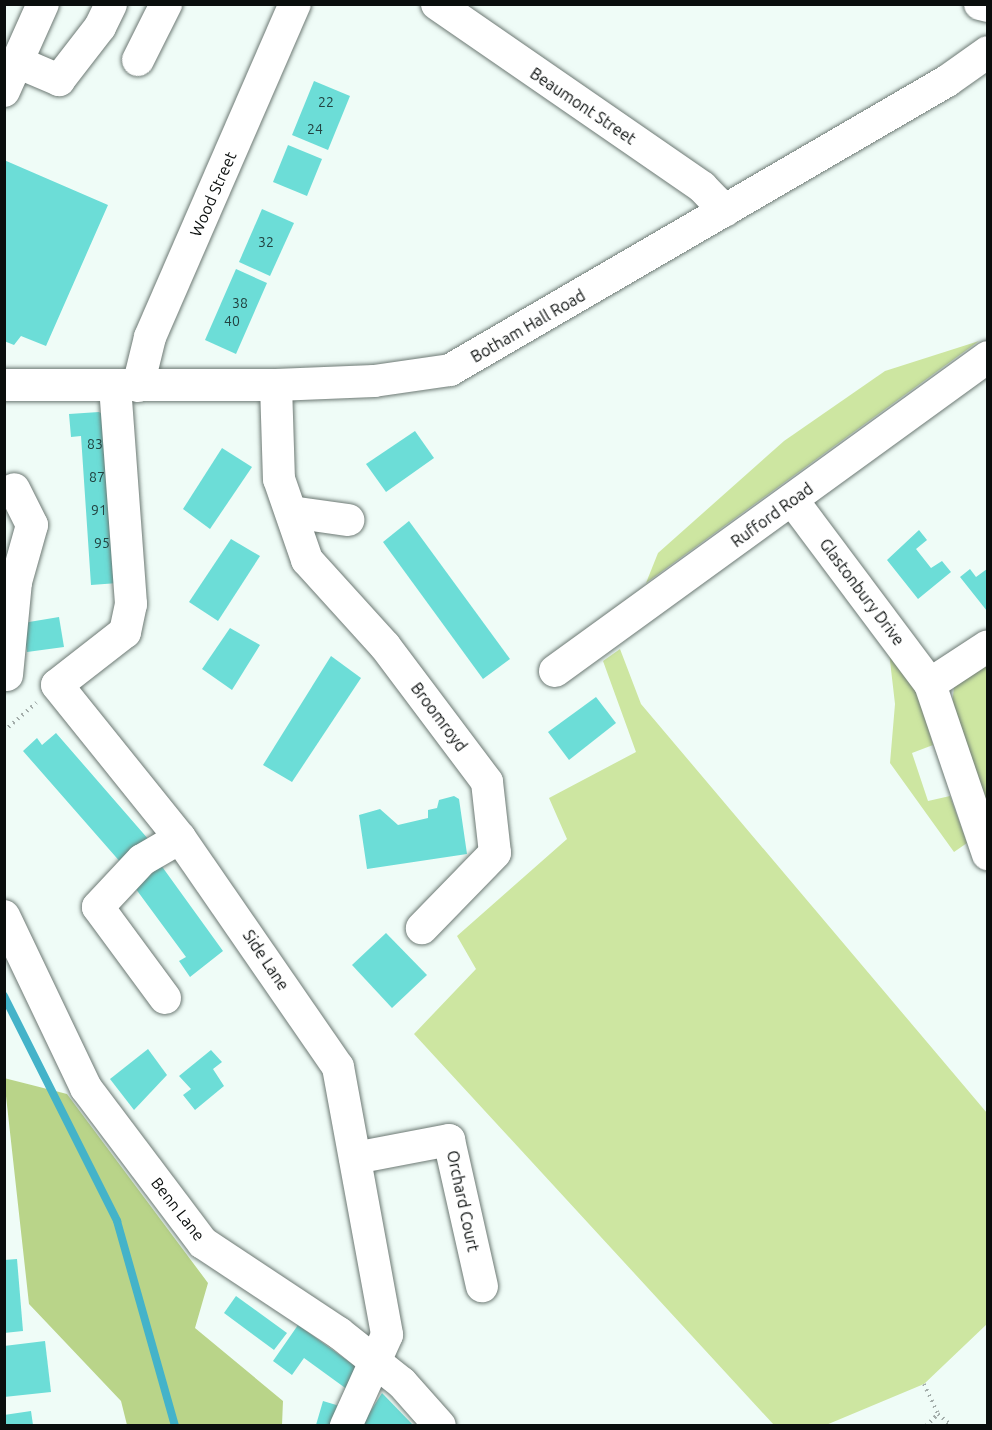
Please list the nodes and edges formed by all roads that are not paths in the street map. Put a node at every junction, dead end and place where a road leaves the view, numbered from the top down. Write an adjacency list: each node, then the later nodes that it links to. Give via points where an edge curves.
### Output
1 (43, 4): 10 (street)
2 (111, 4): 10 (street, via 100,27 59,80)
3 (166, 4): 9 (street)
4 (295, 4): 16 (street, Wood Street)
5 (437, 4): 12 (street, Beaumont Street, via 702,187)
6 (980, 4): 7 (street)
7 (987, 6)
8 (987, 52): 12 (street, Botham Hall Road, via 947,81)
9 (138, 60)
10 (17, 62): 11 (street)
11 (4, 91)
12 (725, 211): 15 (street, Botham Hall Road, via 450,370 374,381)
13 (987, 357): 18 (street, Rufford Road)
14 (4, 385): 16 (street, Botham Hall Road)
15 (276, 385): 16 (street, Botham Hall Road); 19 (street, Broomroyd, via 279,479)
16 (126, 386): 26 (street, Wood Street, via 131,604 125,632)
17 (14, 489): 21 (street, via 32,525)
18 (793, 501): 23 (street, Rufford Road); 25 (street, Glastonbury Drive)
19 (291, 512): 20 (street); 30 (street, Broomroyd, via 307,560 386,646 487,782 495,853)
20 (348, 520)
21 (10, 581): 24 (street)
22 (987, 645): 25 (street)
23 (555, 671)
24 (7, 675)
25 (930, 684): 27 (street, Glastonbury Drive)
26 (57, 685): 28 (street, Side Lane)
27 (984, 836)
28 (180, 838): 31 (street, via 142,860 98,907); 32 (street, Side Lane, via 338,1067)
29 (4, 916): 34 (street, Benn Lane, via 86,1088 203,1243)
30 (422, 928)
31 (165, 998)
32 (355, 1158): 33 (street, Orchard Court, via 449,1140); 34 (street, Side Lane, via 387,1335)
33 (482, 1286)
34 (376, 1363): 35 (street, Side Lane); 36 (street, Benn Lane)
35 (346, 1425)
36 (440, 1425)

